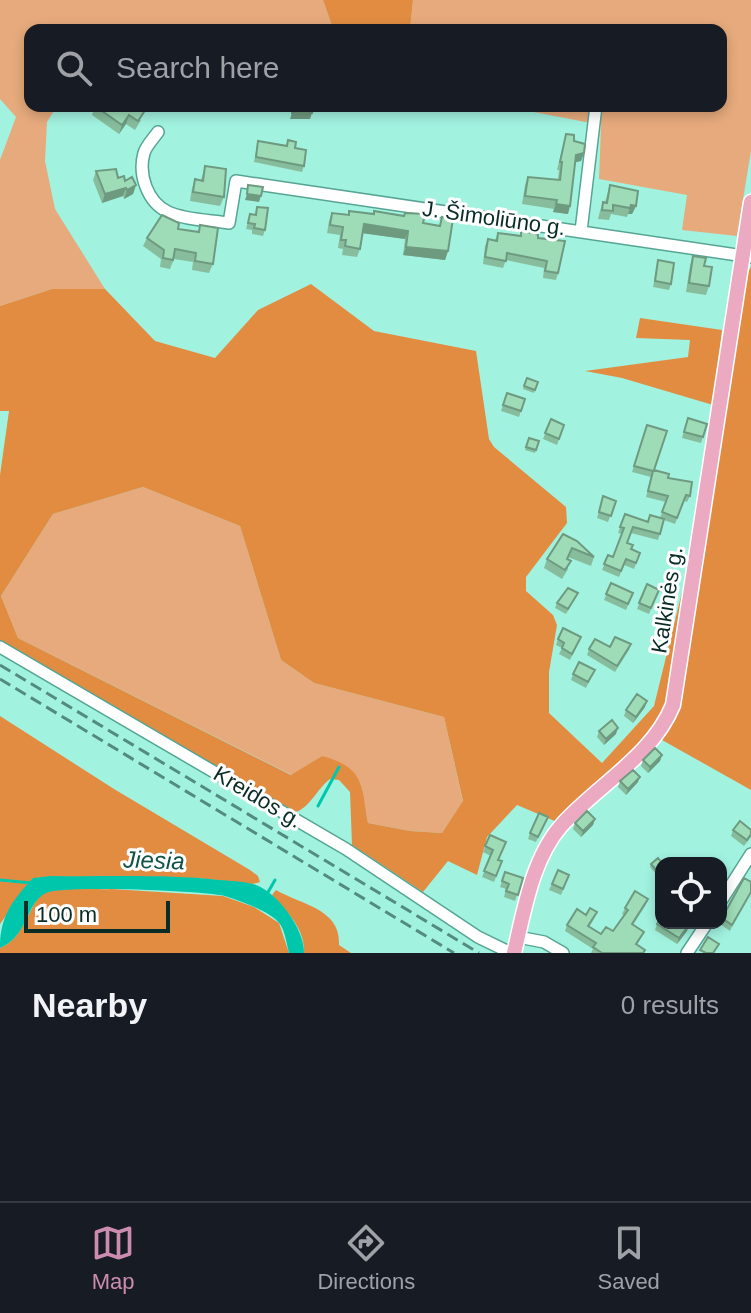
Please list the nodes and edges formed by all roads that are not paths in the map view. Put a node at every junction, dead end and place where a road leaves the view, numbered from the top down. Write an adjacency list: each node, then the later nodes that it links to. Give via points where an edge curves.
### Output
1 (595, 112): 4 (street)
2 (158, 132): 4 (street, J. Šimoliūno g., via 144,151 141,173 157,206 170,213 229,223 236,181)
3 (751, 202): 5 (main road, Kalkinės g.)
4 (581, 231): 5 (street, J. Šimoliūno g.)
5 (747, 257): 10 (main road, Kalkinės g., via 673,705 657,736 559,828 544,852)
6 (0, 647): 11 (street, Kreidos g., via 320,833 478,937)
7 (751, 854): 8 (street)
8 (727, 892)
9 (703, 929): 13 (street)
10 (518, 937): 11 (main road, Kalkinės g.); 12 (street)
11 (512, 953)
12 (563, 953)
13 (687, 953)

